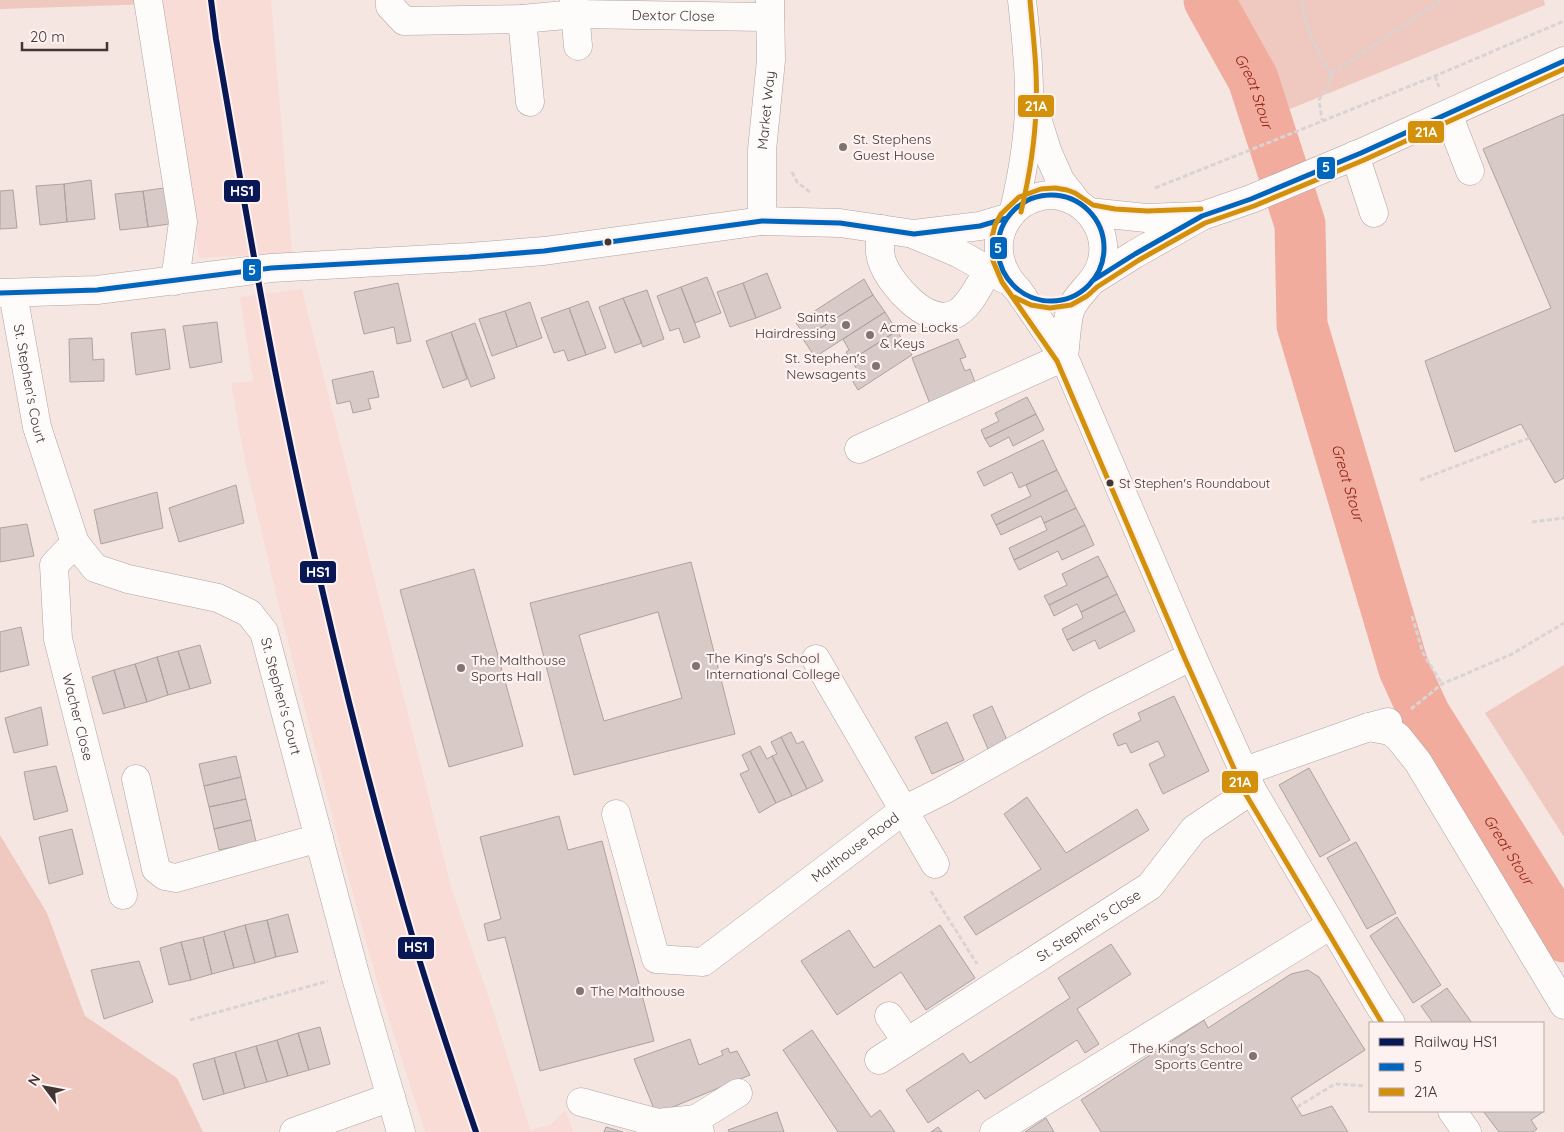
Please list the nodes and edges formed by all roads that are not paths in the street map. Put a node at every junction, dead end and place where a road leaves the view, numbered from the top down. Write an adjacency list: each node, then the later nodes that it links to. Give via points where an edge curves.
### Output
1 (148, 0): 22 (street, via 183,222)
2 (390, 0): 6 (street, Dextor Close, via 390,6 404,21)
3 (1022, 0): 9 (street)
4 (575, 7): 5 (street, Dextor Close); 6 (street, Dextor Close); 7 (street)
5 (770, 8): 18 (street, Market Way, via 772,60 762,150)
6 (522, 19): 10 (street)
7 (578, 46)
8 (1564, 61): 11 (street)
9 (1030, 93): 14 (street, via 1060,180); 16 (street, via 1024,159)
10 (530, 102)
11 (1448, 114): 12 (street); 13 (street)
12 (1355, 155): 15 (street); 17 (street)
13 (1470, 171)
14 (1083, 207): 16 (street, via 1065,197 1051,195 1025,202); 17 (street, via 1146,218); 23 (street, via 1098,224 1103,238 1100,268)
15 (1374, 213)
16 (1010, 214): 20 (street, via 980,226); 21 (street, via 1000,234 998,250)
17 (1202, 216): 23 (street)
18 (762, 221): 19 (street, via 840,223); 22 (street, via 544,251 271,268)
19 (881, 229): 20 (street); 21 (street, via 883,264 897,287 917,307 936,317 953,315)
20 (914, 234): 21 (street)
21 (1005, 280): 23 (street, via 1033,298 1050,301 1068,298); 25 (street)
22 (175, 281): 24 (street, via 96,290)
23 (1088, 285): 25 (street, via 1071,310)
24 (6, 294): 27 (street, St. Stephen's Court, via 36,427)
25 (1064, 357): 26 (street); 28 (street)
26 (859, 449)
27 (75, 543): 36 (street, St. Stephen's Court, via 95,568 128,579 218,598 248,612 264,632); 38 (street, Wacher Close, via 54,565 58,640)
28 (1192, 656): 33 (street); 34 (street, Malthouse Road)
29 (816, 659): 34 (street)
30 (1396, 720): 31 (street, St. Stephen's Close)
31 (1369, 727): 33 (street, St. Stephen's Close); 40 (street, via 1390,731 1418,762)
32 (136, 779): 36 (street, via 156,869 165,876 176,878)
33 (1249, 781): 39 (street); 43 (street, St. Stephen's Close, via 1194,830 1150,886)
34 (904, 810): 35 (street, Malthouse Road, via 703,962 656,958); 37 (street)
35 (616, 814)
36 (319, 838): 46 (street, St. Stephen's Court)
37 (932, 876)
38 (123, 896)
39 (1331, 925): 42 (street); 52 (street)
40 (1564, 1005)
41 (888, 1016): 43 (street)
42 (1390, 1022)
43 (907, 1042): 44 (street, St. Stephen's Close)
44 (880, 1060)
45 (738, 1093): 49 (street)
46 (391, 1097): 50 (street); 51 (street, St. Stephen's Court)
47 (581, 1102): 49 (street, via 658,1123)
48 (1453, 1112): 53 (street)
49 (698, 1125)
50 (294, 1132)
51 (401, 1132)
52 (994, 1132)
53 (1467, 1132)

